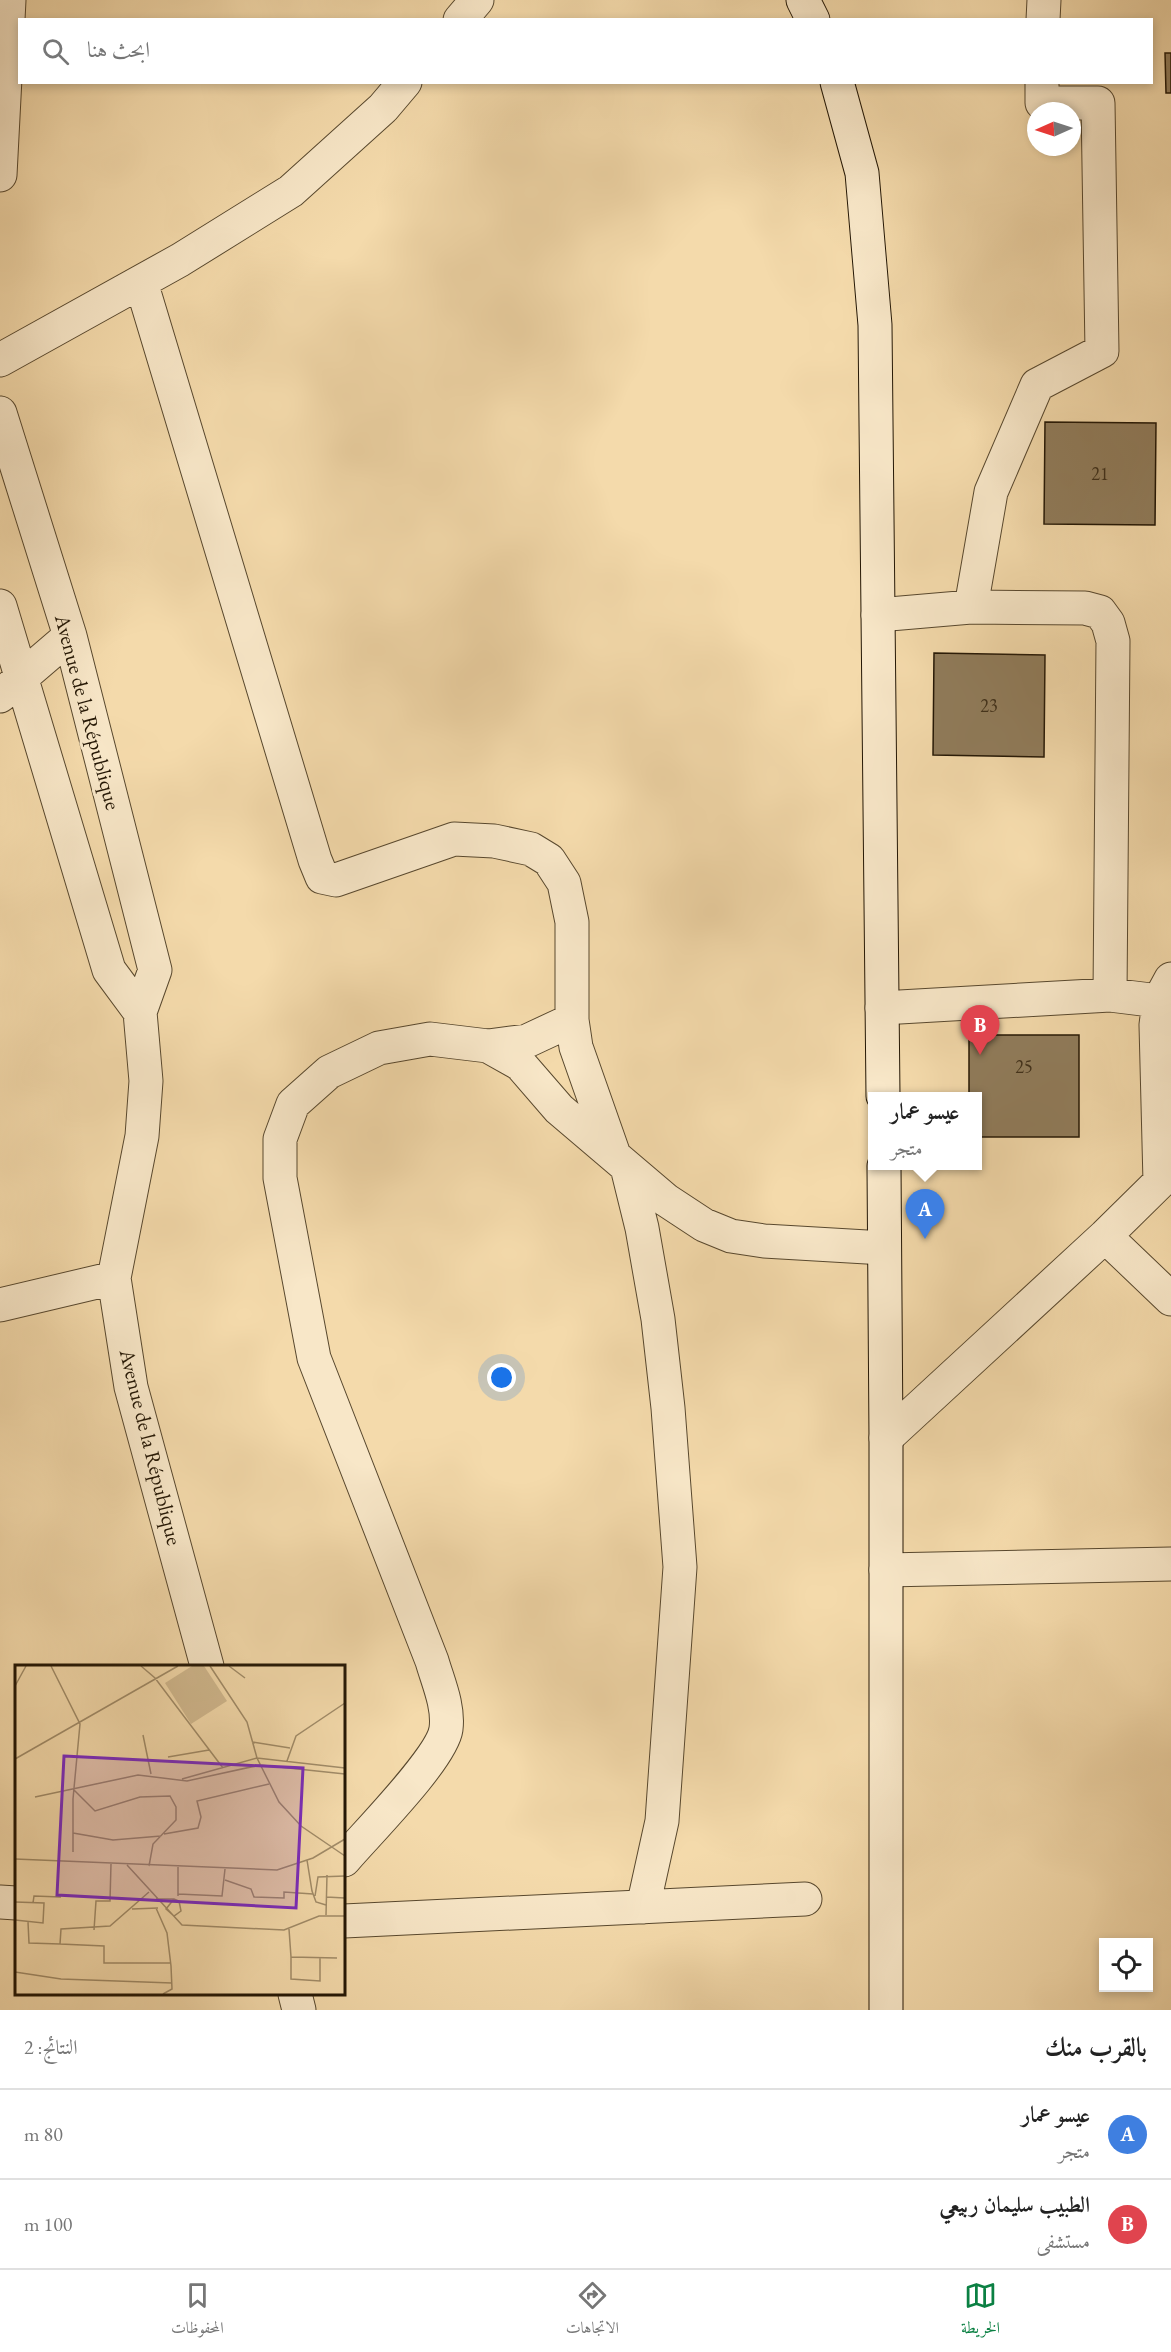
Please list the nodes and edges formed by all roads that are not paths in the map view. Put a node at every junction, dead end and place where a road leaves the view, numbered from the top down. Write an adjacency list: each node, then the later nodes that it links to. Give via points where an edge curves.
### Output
1 (9, 0): 11 (street)
2 (477, 0): 5 (street)
3 (803, 0): 6 (street)
4 (1044, 0): 7 (street)
5 (462, 18)
6 (812, 18)
7 (1043, 18)
8 (403, 84): 12 (street, via 383,108 291,191)
9 (838, 84): 17 (street, via 862,173 875,325)
10 (1042, 84): 16 (street, via 1042,103 1098,103 1102,351 1037,385 991,492)
11 (0, 175)
12 (141, 282): 13 (street); 24 (street, via 322,878 336,880 454,838 531,849 549,860 564,883 572,922)
13 (0, 360)
14 (0, 413): 18 (street, Avenue de la République)
15 (0, 606): 19 (street)
16 (971, 607): 17 (street); 20 (street, via 1085,608 1100,612 1108,623 1113,641)
17 (878, 615): 22 (street)
18 (70, 636): 19 (street); 23 (street, Avenue de la République, via 155,970)
19 (11, 686): 23 (street, via 109,970)
20 (1110, 995): 21 (street); 22 (street)
21 (1162, 1002): 26 (street, via 1160,1048); 30 (street)
22 (882, 1008): 27 (street)
23 (140, 1012): 33 (street, Avenue de la République, via 146,1081 142,1136)
24 (572, 1020): 25 (street, via 527,1041); 28 (street, via 576,1047)
25 (488, 1046): 28 (street, via 520,1064 559,1109); 40 (street, via 430,1039 379,1048 330,1072 293,1104 280,1139 280,1178 314,1358 444,1701 446,1730 428,1764)
26 (1171, 1065)
27 (883, 1092)
28 (621, 1162): 32 (street, via 666,1200 704,1225 731,1236); 44 (street, via 642,1228 658,1319 680,1567 662,1821)
29 (884, 1170): 32 (street)
30 (1165, 1176): 31 (street)
31 (1105, 1236): 34 (street); 36 (street)
32 (885, 1248): 36 (street)
33 (114, 1278): 35 (street); 39 (street, Avenue de la République, via 131,1387)
34 (1171, 1299)
35 (0, 1305)
36 (886, 1438): 38 (street)
37 (1171, 1564): 38 (street)
38 (886, 1570): 48 (street)
39 (207, 1665)
40 (345, 1859)
41 (805, 1899): 44 (street)
42 (0, 1902): 43 (street)
43 (15, 1903)
44 (643, 1907): 45 (street)
45 (345, 1921)
46 (295, 1995): 47 (street)
47 (299, 2010)
48 (886, 2010)

